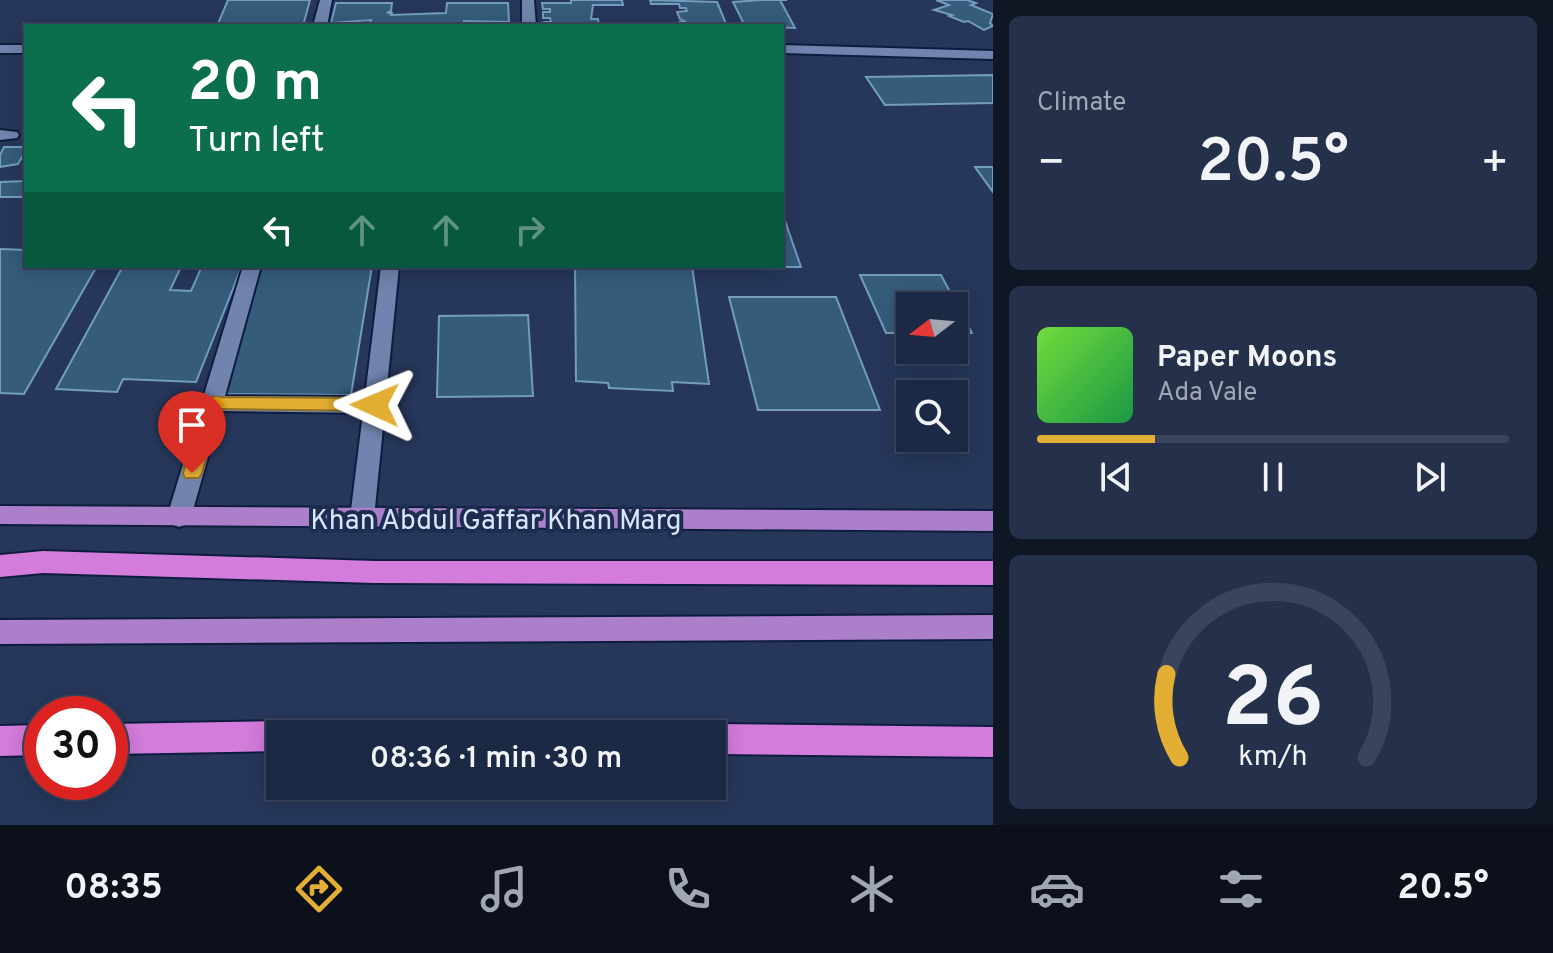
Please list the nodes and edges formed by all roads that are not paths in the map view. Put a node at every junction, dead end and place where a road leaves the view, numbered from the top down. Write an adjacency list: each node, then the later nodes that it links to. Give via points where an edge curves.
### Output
1 (326, 0): 3 (street)
2 (528, 0): 4 (street)
3 (320, 24)
4 (529, 24)
5 (0, 49): 6 (street)
6 (24, 49)
7 (784, 49): 8 (street)
8 (993, 55)
9 (251, 268): 11 (street)
10 (390, 268): 12 (street)
11 (212, 403): 12 (street); 14 (street)
12 (375, 405): 15 (street)
13 (0, 515): 14 (main road, Khan Abdul Gaffar Khan Marg)
14 (179, 517): 15 (main road, Khan Abdul Gaffar Khan Marg)
15 (362, 518): 16 (main road, Khan Abdul Gaffar Khan Marg)
16 (993, 521)
17 (0, 566): 18 (highway, via 43,562 375,572)
18 (993, 573)
19 (993, 627): 20 (main road)
20 (0, 632)
21 (266, 736): 22 (highway)
22 (128, 739)
23 (726, 739): 26 (highway)
24 (24, 740): 25 (highway)
25 (0, 741)
26 (993, 742)

